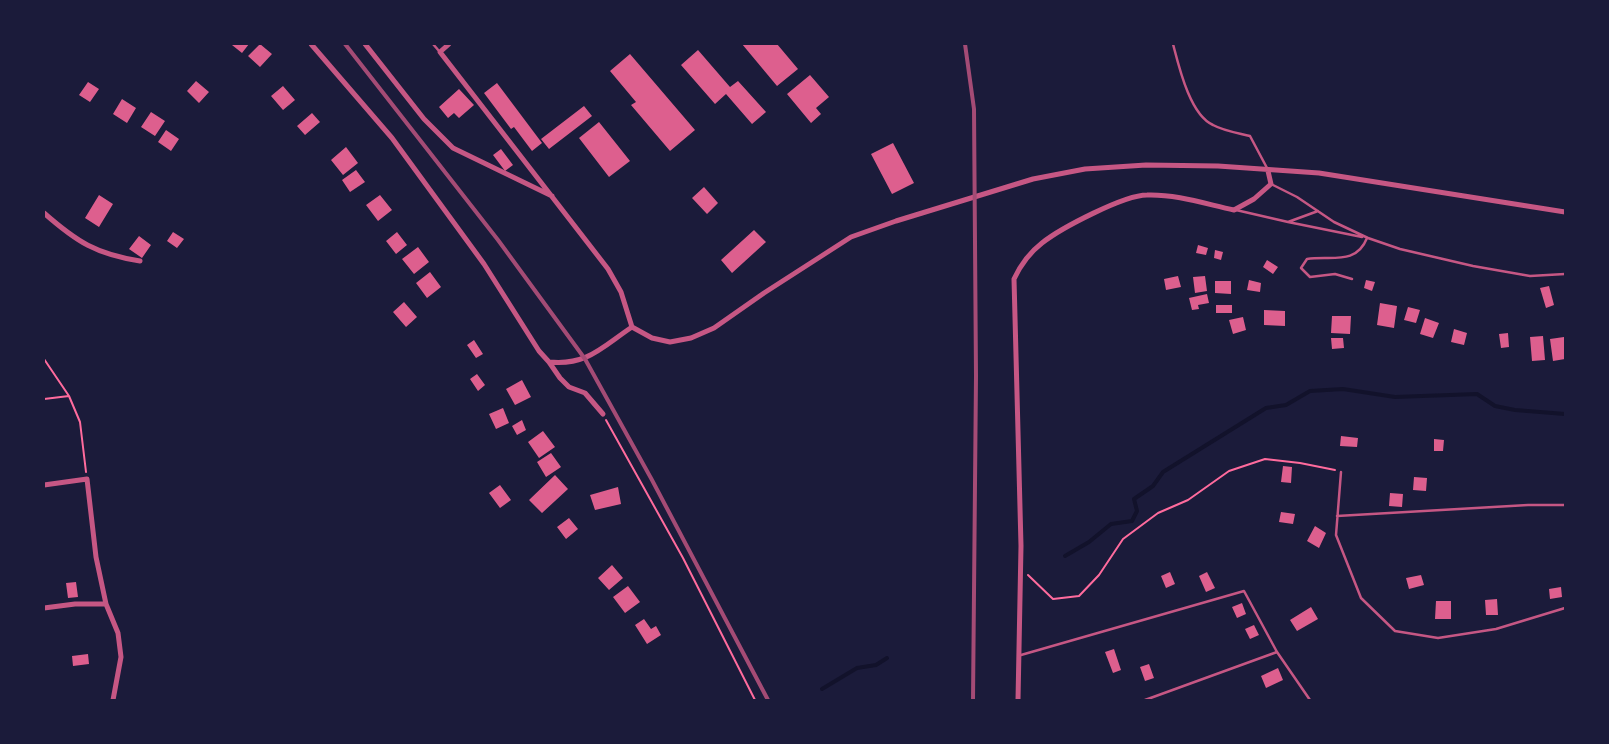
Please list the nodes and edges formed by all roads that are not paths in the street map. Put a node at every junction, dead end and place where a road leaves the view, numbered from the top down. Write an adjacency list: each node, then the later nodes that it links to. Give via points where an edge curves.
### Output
1 (311, 44): 20 (street, via 392,138 484,264)
2 (365, 44): 9 (street, via 424,119 453,148)
3 (433, 44): 6 (lane)
4 (449, 44): 6 (street)
5 (1173, 44): 7 (lane, via 1189,96 1202,118 1212,125 1250,136)
6 (440, 52): 9 (street)
7 (1268, 171): 8 (street); 12 (street, via 1319,173); 19 (street, via 1218,166 1146,165 1085,169 1033,179 851,238 714,328 691,338 670,342 652,338)
8 (1271, 184): 10 (street); 11 (lane)
9 (552, 196): 19 (street, via 608,269 621,292)
10 (1234, 210): 14 (lane); 30 (street, via 1168,196 1138,196 1042,242 1022,262 1014,279)
11 (1318, 211): 14 (lane); 15 (lane)
12 (1565, 212)
13 (44, 213): 16 (street, via 64,231 97,251)
14 (1288, 222): 15 (lane)
15 (1368, 238): 17 (lane, via 1473,266 1530,276); 18 (lane, via 1355,255 1340,259 1307,259 1301,268 1310,277 1335,274)
16 (140, 261)
17 (1565, 274)
18 (1352, 279)
19 (632, 327): 20 (street, via 584,359 568,364)
20 (549, 362): 21 (street, via 569,387 585,394)
21 (603, 414)
22 (1341, 472): 25 (lane)
23 (44, 484): 26 (street, via 87,479 96,557)
24 (1565, 505): 25 (lane)
25 (1337, 516): 28 (lane, via 1336,535 1361,598 1395,631 1438,638 1496,629)
26 (106, 604): 27 (street); 31 (street, via 118,633 121,658)
27 (44, 608)
28 (1565, 608)
29 (1277, 652): 30 (lane, via 1244,591); 33 (lane); 34 (lane)
30 (1021, 654): 32 (street)
31 (113, 700)
32 (1018, 700)
33 (1145, 700)
34 (1310, 700)

